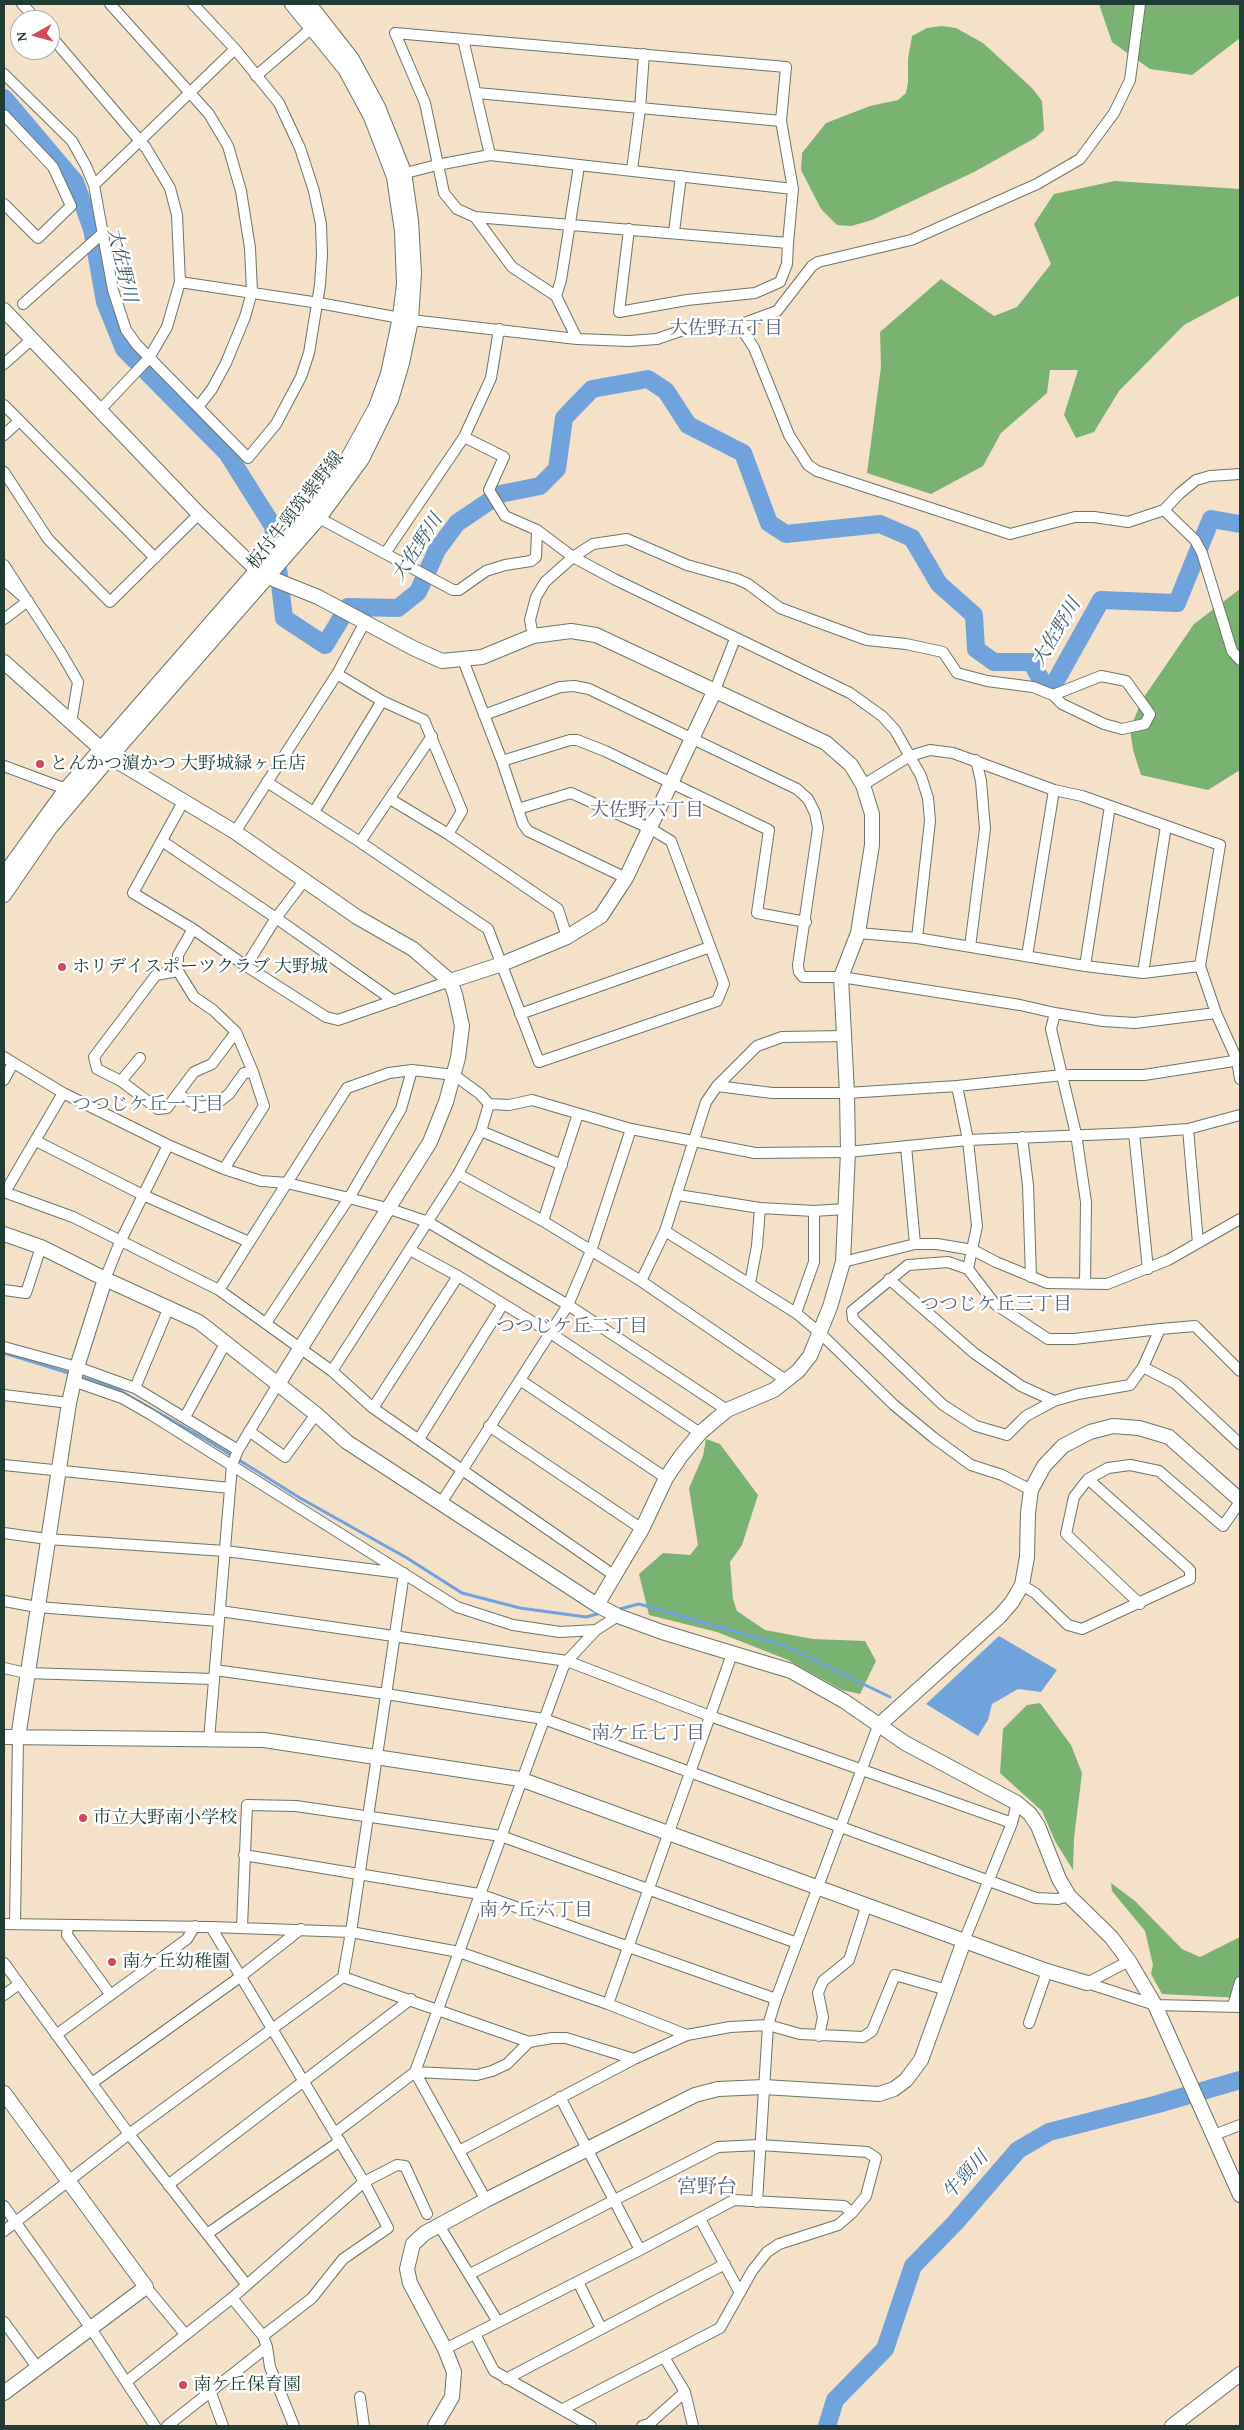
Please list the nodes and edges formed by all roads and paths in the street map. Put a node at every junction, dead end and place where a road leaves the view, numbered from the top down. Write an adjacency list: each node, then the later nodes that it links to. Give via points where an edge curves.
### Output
1 (110, 4): 13 (street)
2 (193, 4): 9 (street)
3 (292, 4): 6 (street, 板付牛頸筑紫野線)
4 (309, 4): 23 (street, 板付牛頸筑紫野線, via 352,59 378,106)
5 (1140, 4): 41 (street, via 1130,80 1114,113 1080,159 1037,184 911,240 818,262 778,311)
6 (313, 27): 12 (street); 23 (street, 板付牛頸筑紫野線, via 345,69)
7 (462, 39): 10 (street); 14 (street); 20 (street, via 395,33 425,103)
8 (60, 47): 18 (street)
9 (234, 49): 12 (street); 13 (street)
10 (644, 54): 15 (street); 17 (street, via 786,67)
11 (4, 74): 25 (street, via 72,141)
12 (256, 76): 37 (street, via 279,103 314,190 321,224)
13 (190, 91): 18 (street); 35 (street, via 218,129 231,154 247,220)
14 (477, 93): 15 (street); 19 (street)
15 (640, 109): 17 (street); 22 (street)
16 (4, 115): 27 (street, via 53,167 71,206 38,238)
17 (781, 121): 26 (street)
18 (139, 140): 25 (street); 34 (street, via 170,188 177,215)
19 (490, 155): 20 (street); 21 (street)
20 (438, 165): 23 (street); 28 (street, via 444,193 457,209)
21 (579, 166): 22 (street); 29 (street)
22 (632, 170): 24 (street)
23 (399, 175): 40 (street, 板付牛頸筑紫野線)
24 (680, 176): 26 (street); 32 (street)
25 (94, 184): 31 (street)
26 (793, 189): 33 (street)
27 (4, 204)
28 (474, 216): 29 (street); 36 (street, via 512,267)
29 (571, 224): 30 (street); 36 (street)
30 (629, 229): 32 (street); 33 (street, via 619,312 755,293 780,282 787,264)
31 (104, 232): 38 (street); 45 (street, via 113,290 126,330)
32 (674, 232): 33 (street)
33 (788, 243)
34 (180, 282): 35 (street); 45 (street, via 167,326)
35 (252, 292): 37 (street); 48 (street, via 226,363)
36 (556, 296): 43 (street)
37 (318, 303): 40 (street); 48 (street, via 301,377 276,424 248,458)
38 (23, 304)
39 (4, 310): 44 (street)
40 (406, 319): 42 (street); 57 (street, 板付牛頸筑紫野線, via 402,363 391,400 362,458); 63 (street, 板付牛頸筑紫野線, via 376,407 344,465)
41 (739, 325): 43 (street, via 689,328 657,339); 55 (street, via 754,348 789,435 808,465 817,471 1010,534 1075,517 1128,522)
42 (499, 330): 43 (street); 52 (street, via 491,378)
43 (577, 339)
44 (32, 340): 46 (street); 49 (street)
45 (149, 358): 48 (street); 49 (street)
46 (4, 364)
47 (4, 405): 50 (street)
48 (198, 407)
49 (100, 410): 56 (street)
50 (18, 421): 51 (street); 61 (street)
51 (4, 435)
52 (464, 437): 58 (street, via 504,458 489,490 506,516); 59 (street)
53 (4, 472): 61 (street, via 48,539 110,602)
54 (1240, 474): 55 (street, via 1196,480)
55 (1164, 510): 71 (street, via 1195,540 1202,553 1232,651)
56 (200, 514): 61 (street); 63 (street)
57 (319, 518): 59 (street); 63 (street, 板付牛頸筑紫野線)
58 (537, 530): 59 (street, via 536,556 531,562 505,565 486,572 459,590 453,590); 60 (street)
59 (386, 552)
60 (573, 557): 68 (street, via 545,582 536,596 530,620); 69 (street); 75 (street, via 593,544 627,539 687,565 738,579 780,608 834,628 867,640 943,652 957,673 1033,687)
61 (155, 558)
62 (4, 565): 65 (street)
63 (262, 574): 67 (street); 81 (street, 板付牛頸筑紫野線)
64 (4, 580): 65 (street)
65 (28, 601): 66 (street); 78 (street, via 78,682)
66 (4, 619)
67 (363, 620): 70 (street, via 442,661); 73 (street)
68 (533, 636): 70 (street, via 482,658); 74 (street, via 571,631 596,636)
69 (736, 638): 74 (street); 82 (street, via 856,697 895,730)
70 (463, 660): 77 (street)
71 (1240, 660)
72 (4, 662): 78 (street)
73 (337, 674): 76 (street); 86 (street)
74 (716, 690): 80 (street); 88 (street, via 826,743 852,765)
75 (1053, 695): 75 (street, via 1082,716 1122,729 1145,724 1150,714 1126,681 1101,676)
76 (382, 701): 79 (street, via 424,720); 95 (street)
77 (484, 715): 80 (street, via 560,687 574,686 588,689); 84 (street)
78 (71, 723): 81 (street)
79 (432, 736): 91 (street); 99 (street, via 462,811)
80 (693, 737): 87 (street); 107 (street, via 797,789 808,799 818,828)
81 (106, 753): 89 (street, 板付牛頸筑紫野線); 92 (street); 105 (street, 板付牛頸筑紫野線)
82 (910, 756): 83 (street, via 930,750); 88 (street); 111 (street, via 928,798 930,821)
83 (976, 760): 90 (street); 113 (street, via 986,829)
84 (502, 761): 87 (street, via 577,740); 94 (street)
85 (4, 766): 89 (street)
86 (267, 782): 95 (street); 98 (street)
87 (672, 784): 97 (street); 107 (street, via 769,830 757,913)
88 (863, 785): 109 (street, via 872,814 872,845)
89 (66, 789): 102 (street, 板付牛頸筑紫野線)
90 (1054, 790): 93 (street); 114 (street)
91 (390, 799): 99 (street); 101 (street)
92 (183, 802): 98 (street); 100 (street)
93 (1110, 806): 96 (street); 117 (street)
94 (518, 810): 97 (street, via 571,793); 103 (street, via 528,831)
95 (314, 812): 101 (street)
96 (1166, 826): 118 (street, via 1220,845); 120 (street)
97 (651, 829): 103 (street); 112 (street, via 671,842)
98 (235, 832): 104 (street)
99 (448, 834): 110 (street, via 558,909)
100 (162, 841): 106 (street); 108 (street, via 133,893)
101 (360, 842): 115 (street, via 488,929)
102 (4, 875)
103 (626, 878): 110 (street, via 600,916)
104 (304, 881): 106 (street); 122 (street, via 413,949)
105 (4, 895)
106 (276, 918): 116 (street); 123 (street)
107 (806, 922): 121 (street, via 798,972 803,977)
108 (193, 930): 116 (street); 119 (street, via 178,955)
109 (858, 933): 111 (street); 121 (street)
110 (567, 937): 115 (street)
111 (917, 938): 113 (street)
112 (710, 947): 125 (street); 125 (street, via 724,984 717,1001 639,1029 539,1062)
113 (970, 947): 114 (street)
114 (1027, 956): 117 (street)
115 (502, 964): 122 (street); 125 (street)
116 (246, 966): 123 (street, via 326,1017 338,1020)
117 (1085, 966): 120 (street)
118 (1200, 966): 120 (street); 124 (street)
119 (178, 971): 127 (street, via 194,997); 139 (street, via 156,975 94,1057 97,1069)
120 (1143, 972)
121 (841, 977): 126 (street, via 1020,1004); 128 (street)
122 (450, 981): 123 (street); 135 (street, via 462,1026)
123 (394, 1001)
124 (1216, 1013): 126 (street, via 1134,1023); 131 (street)
125 (520, 1014)
126 (1055, 1014): 136 (street, via 1051,1029)
127 (236, 1032): 134 (street); 144 (street, via 212,1064 194,1072)
128 (845, 1036): 140 (street, via 782,1038 757,1046); 143 (street)
129 (4, 1057): 132 (street)
130 (140, 1058): 139 (street)
131 (1239, 1060): 136 (street, via 1144,1075); 137 (street)
132 (13, 1063): 138 (street); 142 (street)
133 (412, 1070): 135 (street); 163 (street, via 390,1073 346,1088); 167 (street, via 401,1110)
134 (253, 1072): 144 (street, via 244,1073 229,1094 216,1104 201,1106); 161 (street, via 264,1106)
135 (454, 1075): 145 (street); 169 (street, via 430,1142)
136 (1063, 1075): 141 (street); 152 (street)
137 (1240, 1079)
138 (4, 1080)
139 (122, 1081): 144 (street, via 158,1109 167,1108)
140 (717, 1086): 143 (street, via 772,1093); 156 (street, via 706,1102)
141 (957, 1086): 143 (street); 154 (street)
142 (63, 1093): 155 (street); 157 (street)
143 (848, 1093): 159 (street)
144 (178, 1095)
145 (489, 1104): 146 (street, via 509,1106 532,1100); 150 (street)
146 (578, 1114): 148 (street); 160 (street)
147 (1240, 1115): 149 (street)
148 (632, 1129): 156 (street); 184 (street)
149 (1188, 1129): 151 (street); 179 (street)
150 (481, 1131): 160 (street); 162 (street)
151 (1134, 1133): 152 (street); 187 (street)
152 (1076, 1134): 153 (street); 194 (street, via 1086,1202)
153 (1022, 1137): 154 (street); 189 (street, via 1028,1185)
154 (968, 1140): 158 (street); 183 (street, via 977,1226)
155 (36, 1141): 164 (street); 165 (street)
156 (695, 1142): 159 (street, via 755,1153); 166 (street)
157 (168, 1145): 161 (street); 165 (street)
158 (906, 1146): 159 (street); 180 (street)
159 (848, 1152): 170 (street)
160 (562, 1165): 173 (street)
161 (224, 1169): 163 (street, via 261,1181)
162 (458, 1174): 173 (street); 174 (street)
163 (287, 1183): 167 (street); 178 (street)
164 (4, 1192): 177 (street, via 73,1217)
165 (143, 1195): 177 (street); 178 (street)
166 (678, 1195): 168 (street); 175 (street)
167 (349, 1198): 169 (street); 201 (street)
168 (760, 1208): 171 (street); 193 (street)
169 (390, 1209): 174 (street); 207 (street)
170 (845, 1209): 171 (street); 185 (street)
171 (814, 1211): 200 (street, via 814,1262)
172 (1240, 1219): 179 (street)
173 (542, 1221): 184 (street)
174 (428, 1222): 182 (street); 198 (street)
175 (665, 1231): 192 (street); 193 (street)
176 (4, 1234): 181 (street)
177 (120, 1242): 191 (street); 196 (street)
178 (249, 1242): 196 (street)
179 (1198, 1242): 187 (street)
180 (915, 1244): 183 (street); 185 (street)
181 (41, 1247): 191 (street); 195 (street, via 26,1293)
182 (410, 1250): 188 (street); 210 (street)
183 (973, 1250): 186 (street); 189 (street)
184 (592, 1251): 192 (street); 198 (street)
185 (843, 1262): 204 (street)
186 (968, 1269): 190 (street, via 948,1262 908,1266); 202 (street, via 995,1304 1048,1339)
187 (1148, 1269): 194 (street, via 1107,1284)
188 (458, 1276): 197 (street); 220 (street)
189 (1031, 1277): 194 (street, via 1047,1283)
190 (889, 1279): 218 (street, via 974,1353 1021,1386); 218 (street, via 852,1311 853,1319 943,1405 976,1426 1007,1435 1026,1416)
191 (105, 1280): 199 (street); 208 (street)
192 (641, 1281): 214 (street)
193 (750, 1283): 200 (street)
194 (1085, 1284)
195 (4, 1290)
196 (219, 1290): 201 (street)
197 (502, 1304): 203 (street); 227 (street)
198 (568, 1305): 203 (street); 221 (street)
199 (169, 1306): 205 (street); 216 (street)
200 (796, 1313): 204 (street)
201 (266, 1324): 207 (street)
202 (1160, 1330): 209 (street); 211 (street, via 1195,1326)
203 (549, 1332): 212 (street); 226 (street)
204 (820, 1333): 214 (street, via 810,1356); 237 (street, via 894,1405 934,1438 971,1465 1002,1475)
205 (226, 1342): 215 (street); 223 (street)
206 (4, 1347): 208 (street)
207 (300, 1350): 210 (street); 215 (street)
208 (77, 1367): 213 (street); 216 (street)
209 (1143, 1367): 218 (street, via 1130,1385); 228 (street, via 1176,1384)
210 (332, 1371): 220 (street)
211 (1240, 1371)
212 (520, 1380): 224 (street); 234 (street)
213 (73, 1381): 219 (street); 231 (street, via 122,1398)
214 (787, 1381): 221 (street)
215 (278, 1384): 222 (street); 225 (street)
216 (135, 1388): 223 (street)
217 (4, 1395): 219 (street)
218 (1054, 1401)
219 (69, 1403): 233 (street)
220 (373, 1408): 227 (street)
221 (727, 1410): 226 (street)
222 (316, 1414): 225 (street, via 285,1457); 239 (street, via 348,1442)
223 (185, 1417): 229 (street)
224 (489, 1426): 232 (street); 240 (street)
225 (249, 1431): 229 (street)
226 (700, 1433): 234 (street)
227 (419, 1439): 232 (street)
228 (1240, 1444)
229 (238, 1450): 231 (street)
230 (4, 1465): 233 (street)
231 (232, 1465): 236 (street); 244 (street)
232 (461, 1471): 239 (street); 245 (street)
233 (58, 1472): 236 (street); 242 (street)
234 (666, 1478): 240 (street)
235 (1088, 1479): 238 (street, via 1108,1468 1130,1465 1159,1471 1223,1526); 248 (street, via 1074,1498 1066,1534); 248 (street, via 1190,1570 1190,1578)
236 (230, 1488): 243 (street)
237 (1031, 1490): 238 (street, via 1044,1466 1063,1446 1090,1432 1113,1426 1140,1428 1169,1437); 246 (street)
238 (1240, 1501)
239 (441, 1503): 249 (street)
240 (642, 1529): 245 (street)
241 (4, 1533): 242 (street)
242 (47, 1539): 243 (street); 250 (street)
243 (225, 1550): 244 (street); 251 (street)
244 (404, 1573): 253 (street, via 457,1607 481,1616 560,1632); 254 (street)
245 (615, 1576): 249 (street)
246 (1022, 1585): 248 (street, via 1076,1628 1091,1626); 263 (street, via 1000,1616)
247 (4, 1601): 250 (street)
248 (1140, 1604)
249 (597, 1605): 252 (street)
250 (37, 1607): 251 (street); 258 (street)
251 (219, 1616): 254 (street); 259 (street)
252 (618, 1616): 253 (street); 255 (street)
253 (596, 1630): 256 (street)
254 (395, 1635): 256 (street); 260 (street)
255 (732, 1654): 261 (street); 263 (street, via 790,1671 844,1701)
256 (567, 1661): 261 (street); 262 (street)
257 (4, 1668): 258 (street)
258 (26, 1673): 259 (street); 264 (street)
259 (215, 1675): 260 (street); 265 (street)
260 (386, 1694): 262 (street); 266 (street)
261 (710, 1716): 267 (street); 268 (street)
262 (544, 1719): 268 (street); 269 (street)
263 (878, 1726): 267 (street); 270 (street, via 905,1744)
264 (11, 1737): 265 (street); 285 (street)
265 (209, 1740): 266 (street, via 264,1740)
266 (377, 1757): 269 (street); 271 (street)
267 (862, 1770): 272 (street); 273 (street)
268 (690, 1772): 273 (street); 274 (street)
269 (520, 1779): 274 (street); 275 (street)
270 (1017, 1803): 272 (street); 282 (street, via 1038,1826 1058,1879)
271 (368, 1816): 275 (street); 276 (street, via 296,1806 247,1805); 277 (street)
272 (1012, 1823): 278 (street)
273 (841, 1826): 278 (street); 279 (street)
274 (668, 1833): 279 (street); 280 (street)
275 (501, 1836): 280 (street); 281 (street)
276 (244, 1856): 277 (street); 289 (street)
277 (360, 1874): 281 (street); 291 (street)
278 (987, 1880): 282 (street, via 1036,1898); 292 (street)
279 (818, 1888): 283 (street); 293 (street)
280 (648, 1890): 293 (street); 294 (street)
281 (479, 1894): 294 (street); 295 (street)
282 (1069, 1896): 296 (street, via 1111,1937)
283 (867, 1904): 292 (street); 318 (street, via 848,1960 823,1980 818,1993 823,2017)
284 (4, 1924): 285 (street)
285 (15, 1924): 286 (street)
286 (68, 1925): 287 (street); 305 (street, via 67,1935)
287 (195, 1926): 288 (street); 305 (street, via 187,1939)
288 (211, 1927): 289 (street); 299 (street)
289 (242, 1927): 290 (street)
290 (301, 1929): 291 (street); 299 (street)
291 (352, 1932): 295 (street); 300 (street)
292 (964, 1940): 298 (street); 304 (street)
293 (797, 1943): 307 (street)
294 (629, 1945): 307 (street); 309 (street)
295 (459, 1952): 309 (street); 312 (street)
296 (1129, 1961): 302 (street); 310 (street)
297 (4, 1963): 303 (street)
298 (1047, 1971): 302 (street); 313 (street)
299 (240, 1977): 315 (street); 323 (street)
300 (342, 1977): 308 (street); 315 (street)
301 (1240, 1982): 311 (street)
302 (1087, 1983): 310 (street)
303 (19, 1984): 306 (street); 316 (street)
304 (947, 1990): 318 (street, via 895,1975 872,2031 863,2037); 324 (street, via 921,2060 906,2080 894,2089 879,2094)
305 (110, 1994): 316 (street)
306 (4, 1995)
307 (776, 1998): 314 (street)
308 (411, 2000): 312 (street); 322 (street)
309 (608, 2004): 317 (street)
310 (1155, 2005): 311 (street); 329 (street)
311 (1237, 2006)
312 (438, 2011): 319 (street); 321 (street)
313 (1029, 2023)
314 (768, 2025): 317 (street, via 730,2027); 318 (street); 324 (street)
315 (272, 2029): 322 (street); 328 (street)
316 (56, 2035): 323 (street)
317 (687, 2035): 320 (street)
318 (819, 2036)
319 (529, 2042): 320 (street, via 566,2038); 321 (street, via 507,2064 477,2075)
320 (634, 2059): 326 (street)
321 (415, 2072): 330 (street); 333 (street)
322 (303, 2080): 330 (street); 336 (street)
323 (92, 2084): 328 (street)
324 (764, 2087): 331 (street); 332 (street, via 718,2089 695,2095)
325 (4, 2093): 334 (street)
326 (560, 2097): 332 (street); 333 (street)
327 (1240, 2125): 329 (street)
328 (129, 2134): 334 (street); 336 (street)
329 (1214, 2135): 337 (street)
330 (337, 2137): 335 (street); 348 (street)
331 (760, 2145): 339 (street, via 718,2147); 340 (street); 342 (street, via 867,2152 876,2158 866,2196)
332 (588, 2150): 338 (street); 339 (street)
333 (459, 2151): 338 (street)
334 (69, 2182): 345 (street); 354 (street)
335 (364, 2182): 343 (street, via 397,2165 405,2166); 353 (street); 363 (street, via 388,2228 343,2259 312,2298)
336 (168, 2185): 348 (street)
337 (1240, 2195)
338 (486, 2200): 346 (street)
339 (614, 2200): 349 (street); 351 (street)
340 (757, 2202): 342 (street, via 844,2206); 344 (street, via 734,2200)
341 (4, 2206): 345 (street)
342 (852, 2213): 355 (street, via 838,2225 780,2244 767,2252)
343 (427, 2214)
344 (700, 2219): 349 (street); 350 (street)
345 (16, 2222): 347 (street); 359 (street)
346 (440, 2226): 351 (street); 365 (street, via 424,2233 413,2244 407,2269 410,2284)
347 (4, 2231)
348 (207, 2234): 353 (street)
349 (640, 2250): 352 (street)
350 (725, 2264): 355 (street); 360 (street)
351 (470, 2274): 358 (street)
352 (578, 2282): 358 (street); 360 (street)
353 (246, 2284): 356 (street)
354 (146, 2287): 359 (street); 361 (street)
355 (740, 2293): 366 (street, via 720,2328)
356 (232, 2298): 361 (street); 363 (street)
357 (4, 2322): 367 (street)
358 (498, 2322): 362 (street)
359 (90, 2327): 367 (street); 370 (street)
360 (601, 2328): 369 (street)
361 (185, 2334): 370 (street)
362 (475, 2334): 365 (street); 369 (street, via 494,2371)
363 (263, 2336): 364 (street)
364 (268, 2347): 373 (street); 379 (street, via 270,2367)
365 (445, 2349): 381 (street, via 454,2372 452,2396)
366 (664, 2357): 371 (street); 375 (street)
367 (37, 2368): 372 (street)
368 (1240, 2374): 385 (street)
369 (506, 2379): 375 (street)
370 (126, 2382): 376 (street)
371 (685, 2392): 383 (street); 384 (street)
372 (4, 2393)
373 (212, 2393): 377 (street); 378 (street)
374 (360, 2397): 380 (street)
375 (563, 2409): 382 (street)
376 (155, 2426)
377 (167, 2426)
378 (224, 2426)
379 (294, 2426)
380 (364, 2426)
381 (435, 2426)
382 (592, 2426)
383 (642, 2426)
384 (693, 2426)
385 (1172, 2426)

